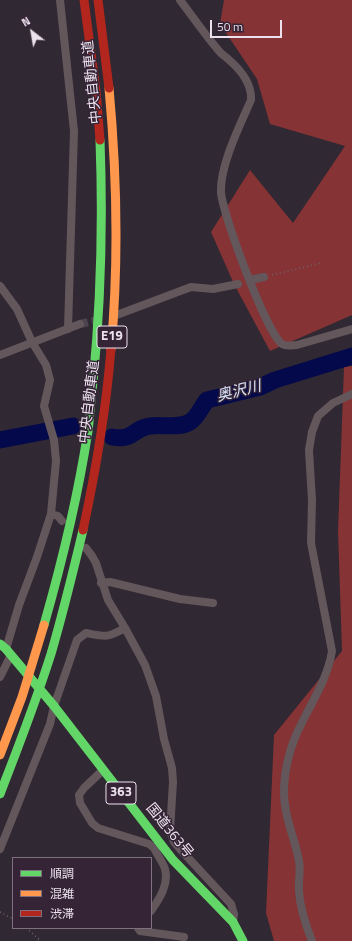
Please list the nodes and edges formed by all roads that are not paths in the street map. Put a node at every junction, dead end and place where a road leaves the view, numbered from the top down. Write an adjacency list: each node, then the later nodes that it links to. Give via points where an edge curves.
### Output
1 (60, 0): 11 (street, via 74,131)
2 (84, 0): 25 (highway, 中央自動車道 / E19, via 95,83 102,221 98,335 88,429 56,582 34,660)
3 (98, 0): 27 (highway, 中央自動車道 / E19, via 110,94 116,185 116,267 112,337 102,430 69,586 32,710)
4 (180, 0): 6 (street, via 219,52 244,76 252,92 222,182 226,214)
5 (264, 277): 6 (street)
6 (250, 280): 12 (street, via 273,332 282,344 297,345)
7 (238, 284): 9 (street, via 213,290 191,287)
8 (0, 286): 13 (street, via 17,308)
9 (114, 316)
10 (80, 324): 11 (street)
11 (68, 329): 13 (street)
12 (352, 329)
13 (32, 342): 14 (street); 16 (street, via 46,365 50,380 44,406 54,440 56,461)
14 (0, 355)
15 (352, 394): 35 (street, via 333,403 318,416 309,450 311,542 332,651 325,676 288,756 284,796 285,810 299,860 301,904)
16 (51, 514): 17 (street, via 58,516); 22 (street)
17 (62, 521)
18 (86, 548): 19 (street, via 96,563)
19 (101, 583): 20 (street, via 110,582 180,600); 21 (street)
20 (213, 603)
21 (125, 628): 24 (street, via 105,637 86,633 78,640); 31 (street, via 145,665 156,696 172,768 170,831 174,842 231,904)
22 (6, 649): 23 (street); 24 (highway, 国道363号 / 363)
23 (0, 677)
24 (54, 706): 26 (highway, 国道363号 / 363); 29 (street, via 50,724)
25 (0, 755)
26 (103, 770): 28 (highway, 国道363号 / 363); 28 (street, via 79,795 80,803 92,823 98,828)
27 (0, 794)
28 (157, 846): 30 (street, via 165,868 166,883); 31 (highway, 国道363号 / 363)
29 (0, 848)
30 (152, 909)
31 (233, 922): 34 (highway, 国道363号 / 363)
32 (139, 929): 33 (street)
33 (184, 937)
34 (243, 941)
35 (312, 941)

